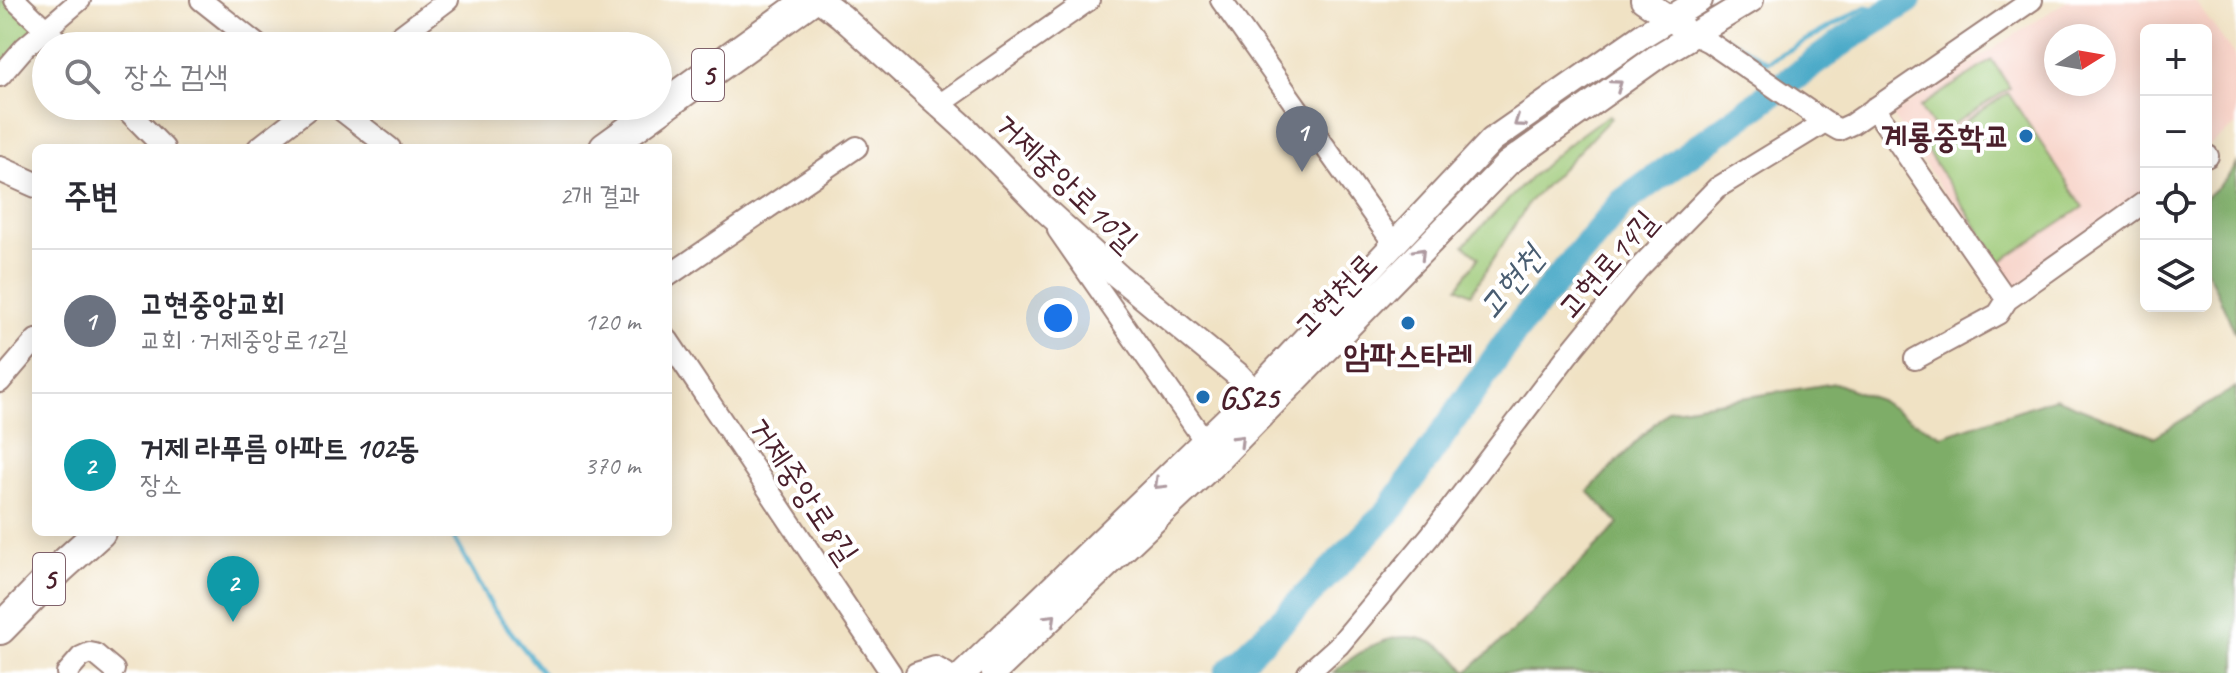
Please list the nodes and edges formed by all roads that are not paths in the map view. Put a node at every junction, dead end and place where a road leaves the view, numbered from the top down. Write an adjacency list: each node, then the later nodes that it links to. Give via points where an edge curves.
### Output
1 (15, 0): 14 (street)
2 (80, 0): 14 (street)
3 (201, 0): 17 (street)
4 (448, 0): 18 (street)
5 (810, 0): 22 (main road, 5)
6 (820, 0): 23 (street, 거제중앙로10길)
7 (1089, 0): 23 (street)
8 (1221, 0): 39 (street)
9 (1643, 0): 13 (street)
10 (1700, 0): 13 (street, 고현천로)
11 (1751, 0): 19 (street, 고현천로)
12 (2032, 0): 24 (street, 고현로14길)
13 (1669, 19): 19 (street); 39 (street, 고현천로, one-way to 39, via 1492,140)
14 (46, 29): 15 (street); 16 (street)
15 (42, 32)
16 (49, 32)
17 (241, 32)
18 (406, 32)
19 (1701, 38): 29 (street); 46 (street, 고현천로, one-way to 19, via 1508,163 1658,56)
20 (32, 41): 21 (street)
21 (0, 76)
22 (672, 100)
23 (939, 105): 38 (street, 거제중앙로10길)
24 (1874, 108): 29 (street, 고현로14길, via 1839,130); 41 (street)
25 (137, 120): 30 (street)
26 (294, 120): 31 (street)
27 (354, 120): 32 (street)
28 (644, 120): 33 (main road, 5)
29 (1825, 122): 57 (street, 고현로14길, via 1717,188 1638,269 1430,536 1339,645)
30 (160, 144)
31 (263, 144)
32 (385, 144)
33 (611, 144)
34 (857, 147): 40 (street)
35 (0, 169): 36 (street)
36 (32, 183)
37 (2140, 205): 41 (street)
38 (1042, 207): 46 (street, 거제중앙로10길); 47 (street)
39 (1394, 244): 46 (street, 고현천로)
40 (672, 273)
41 (2007, 300): 44 (street, via 1998,314)
42 (32, 345): 45 (street)
43 (672, 346): 52 (street, 거제중앙로8길)
44 (1915, 359)
45 (0, 382)
46 (1262, 400): 47 (street, 고현천로); 56 (street, 고현천로, one-way to 46, via 1218,460)
47 (1204, 440): 55 (street, 고현천로, one-way to 55)
48 (96, 536): 49 (main road, 5)
49 (0, 629)
50 (114, 670): 51 (street, via 90,653)
51 (67, 673)
52 (891, 673)
53 (916, 673): 54 (street, via 935,667)
54 (946, 673)
55 (964, 673)
56 (994, 673)
57 (1308, 673)

